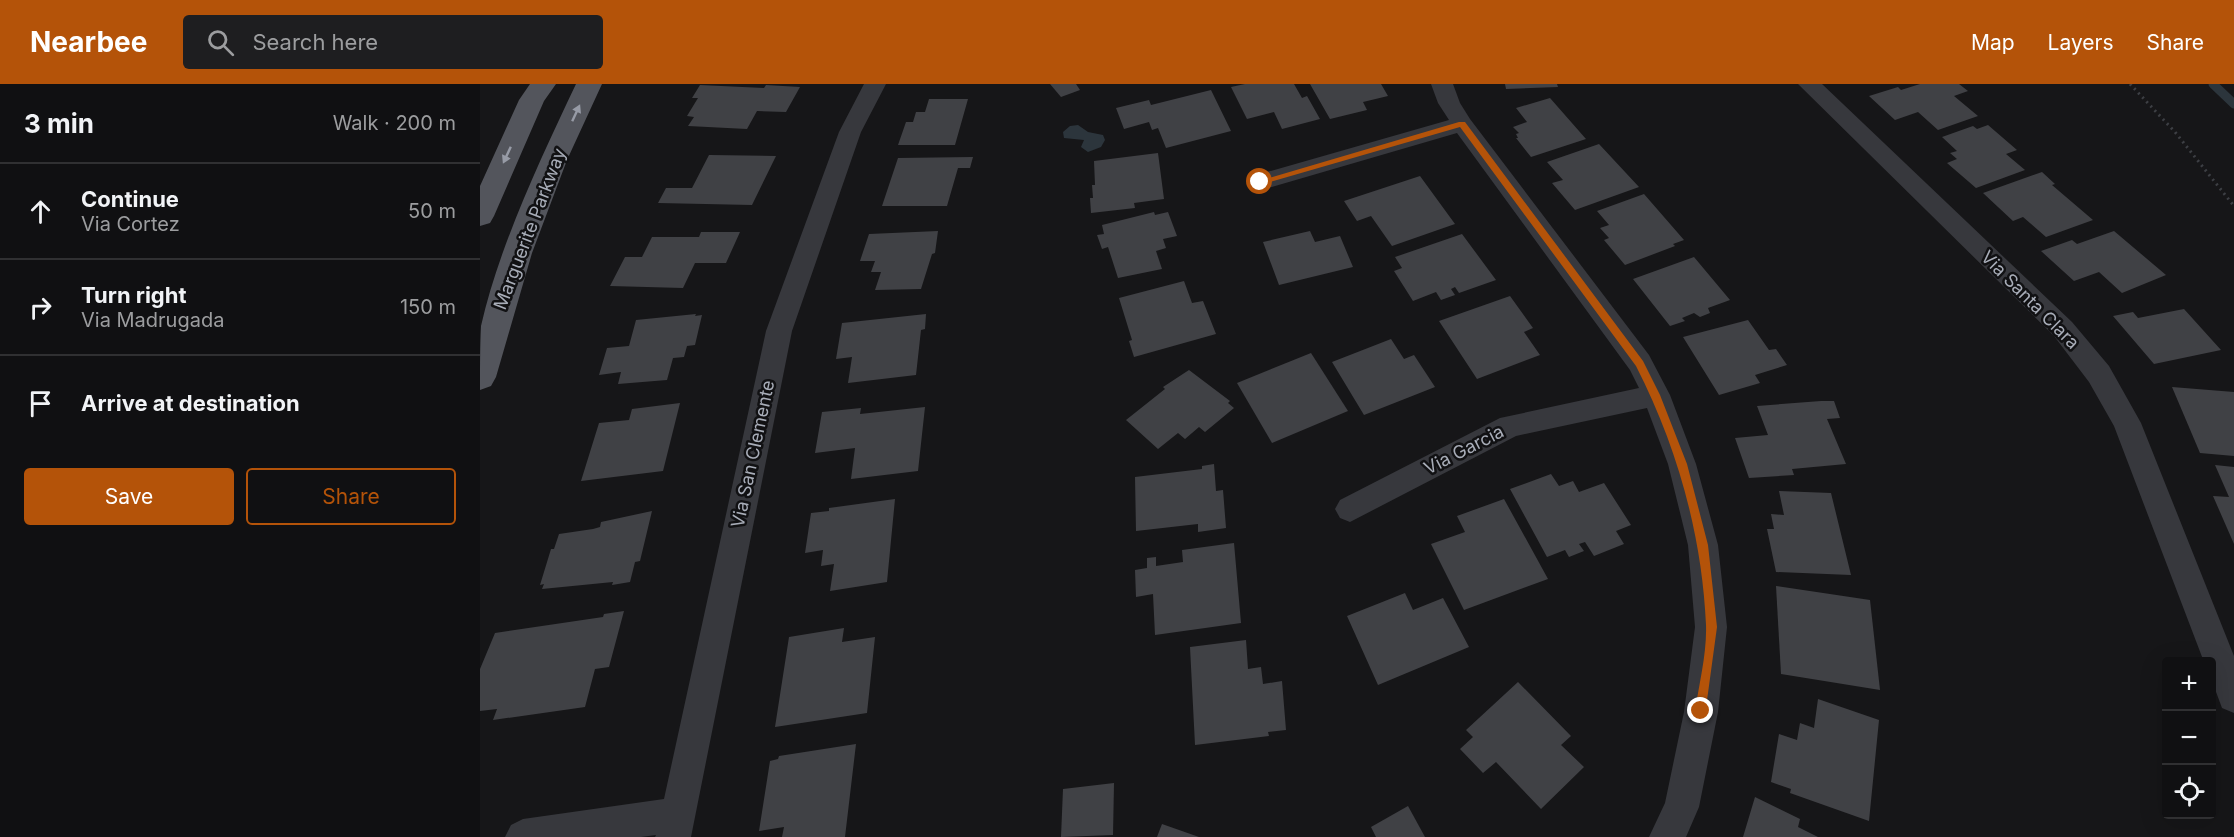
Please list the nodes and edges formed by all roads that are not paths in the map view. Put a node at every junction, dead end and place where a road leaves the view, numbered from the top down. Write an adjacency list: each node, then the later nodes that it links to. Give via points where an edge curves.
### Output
1 (543, 84): 8 (main road, one-way to 8, via 532,100)
2 (589, 84): 9 (main road, Marguerite Parkway, one-way to 2, via 518,253)
3 (875, 84): 13 (street, Via San Clemente, via 850,132 779,331)
4 (1442, 84): 6 (street)
5 (1809, 84): 12 (street, Via Santa Clara, via 2063,329 2099,374 2127,423)
6 (1462, 124): 7 (street); 10 (street, via 1640,363)
7 (1260, 182)
8 (480, 216)
9 (480, 377)
10 (1656, 395): 11 (street, Via Garcia, via 1510,426); 15 (street, via 1682,464 1703,545 1711,627 1701,711 1682,807)
11 (1350, 509)
12 (2234, 697)
13 (676, 825): 14 (street)
14 (523, 837)
15 (1667, 837)

